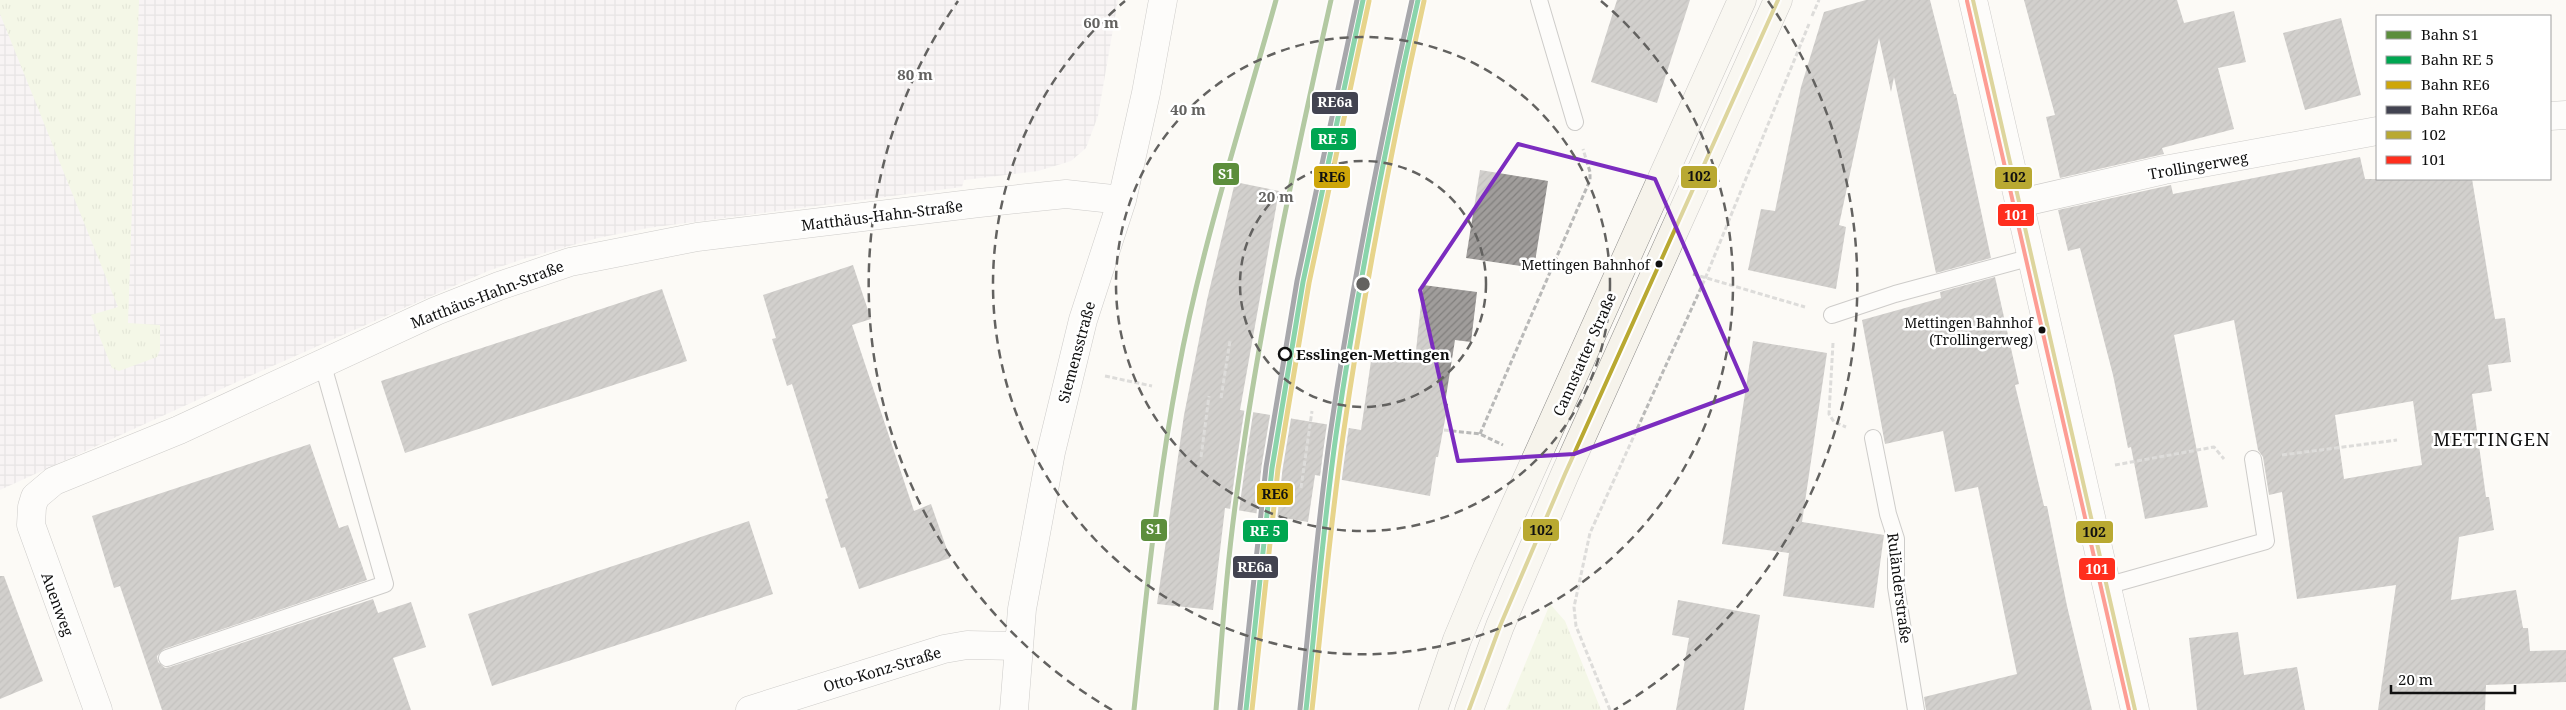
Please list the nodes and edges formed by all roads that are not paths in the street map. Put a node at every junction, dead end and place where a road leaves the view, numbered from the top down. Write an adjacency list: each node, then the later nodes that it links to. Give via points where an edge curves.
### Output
1 (1163, 0): 10 (street, Siemensstraße)
2 (1539, 0): 8 (lane)
3 (1742, 0): 24 (main road, Cannstatter Straße, via 1487,568)
4 (1778, 0): 25 (main road, Cannstatter Straße, via 1565,474 1500,626)
5 (1972, 0): 11 (street)
6 (2566, 115): 7 (street)
7 (2551, 116)
8 (1575, 122)
9 (2376, 131): 11 (street, Trollingerweg, via 2164,170)
10 (1122, 200): 14 (street, Matthäus-Hahn-Straße, via 1079,194 1057,195 697,237 637,248 570,262 499,286); 19 (street, Siemensstraße, via 1083,320 1056,429 1026,577)
11 (2020, 203): 12 (street)
12 (2032, 257): 13 (lane, via 1895,294); 18 (street)
13 (1832, 315)
14 (322, 362): 17 (street, Matthäus-Hahn-Straße, via 179,430 54,481); 20 (lane, via 385,584)
15 (1873, 438): 26 (lane, Ruländerstraße, via 1896,539 1896,587)
16 (2253, 459): 18 (lane, via 2266,541)
17 (36, 497): 21 (street, Auenweg, via 30,519 34,540)
18 (2106, 586): 27 (street)
19 (1018, 646): 22 (street, Otto-Konz-Straße, via 967,645 944,649); 23 (street, Siemensstraße)
20 (167, 658)
21 (98, 710)
22 (750, 710)
23 (1014, 710)
24 (1433, 710)
25 (1469, 710)
26 (1916, 710)
27 (2135, 710)

